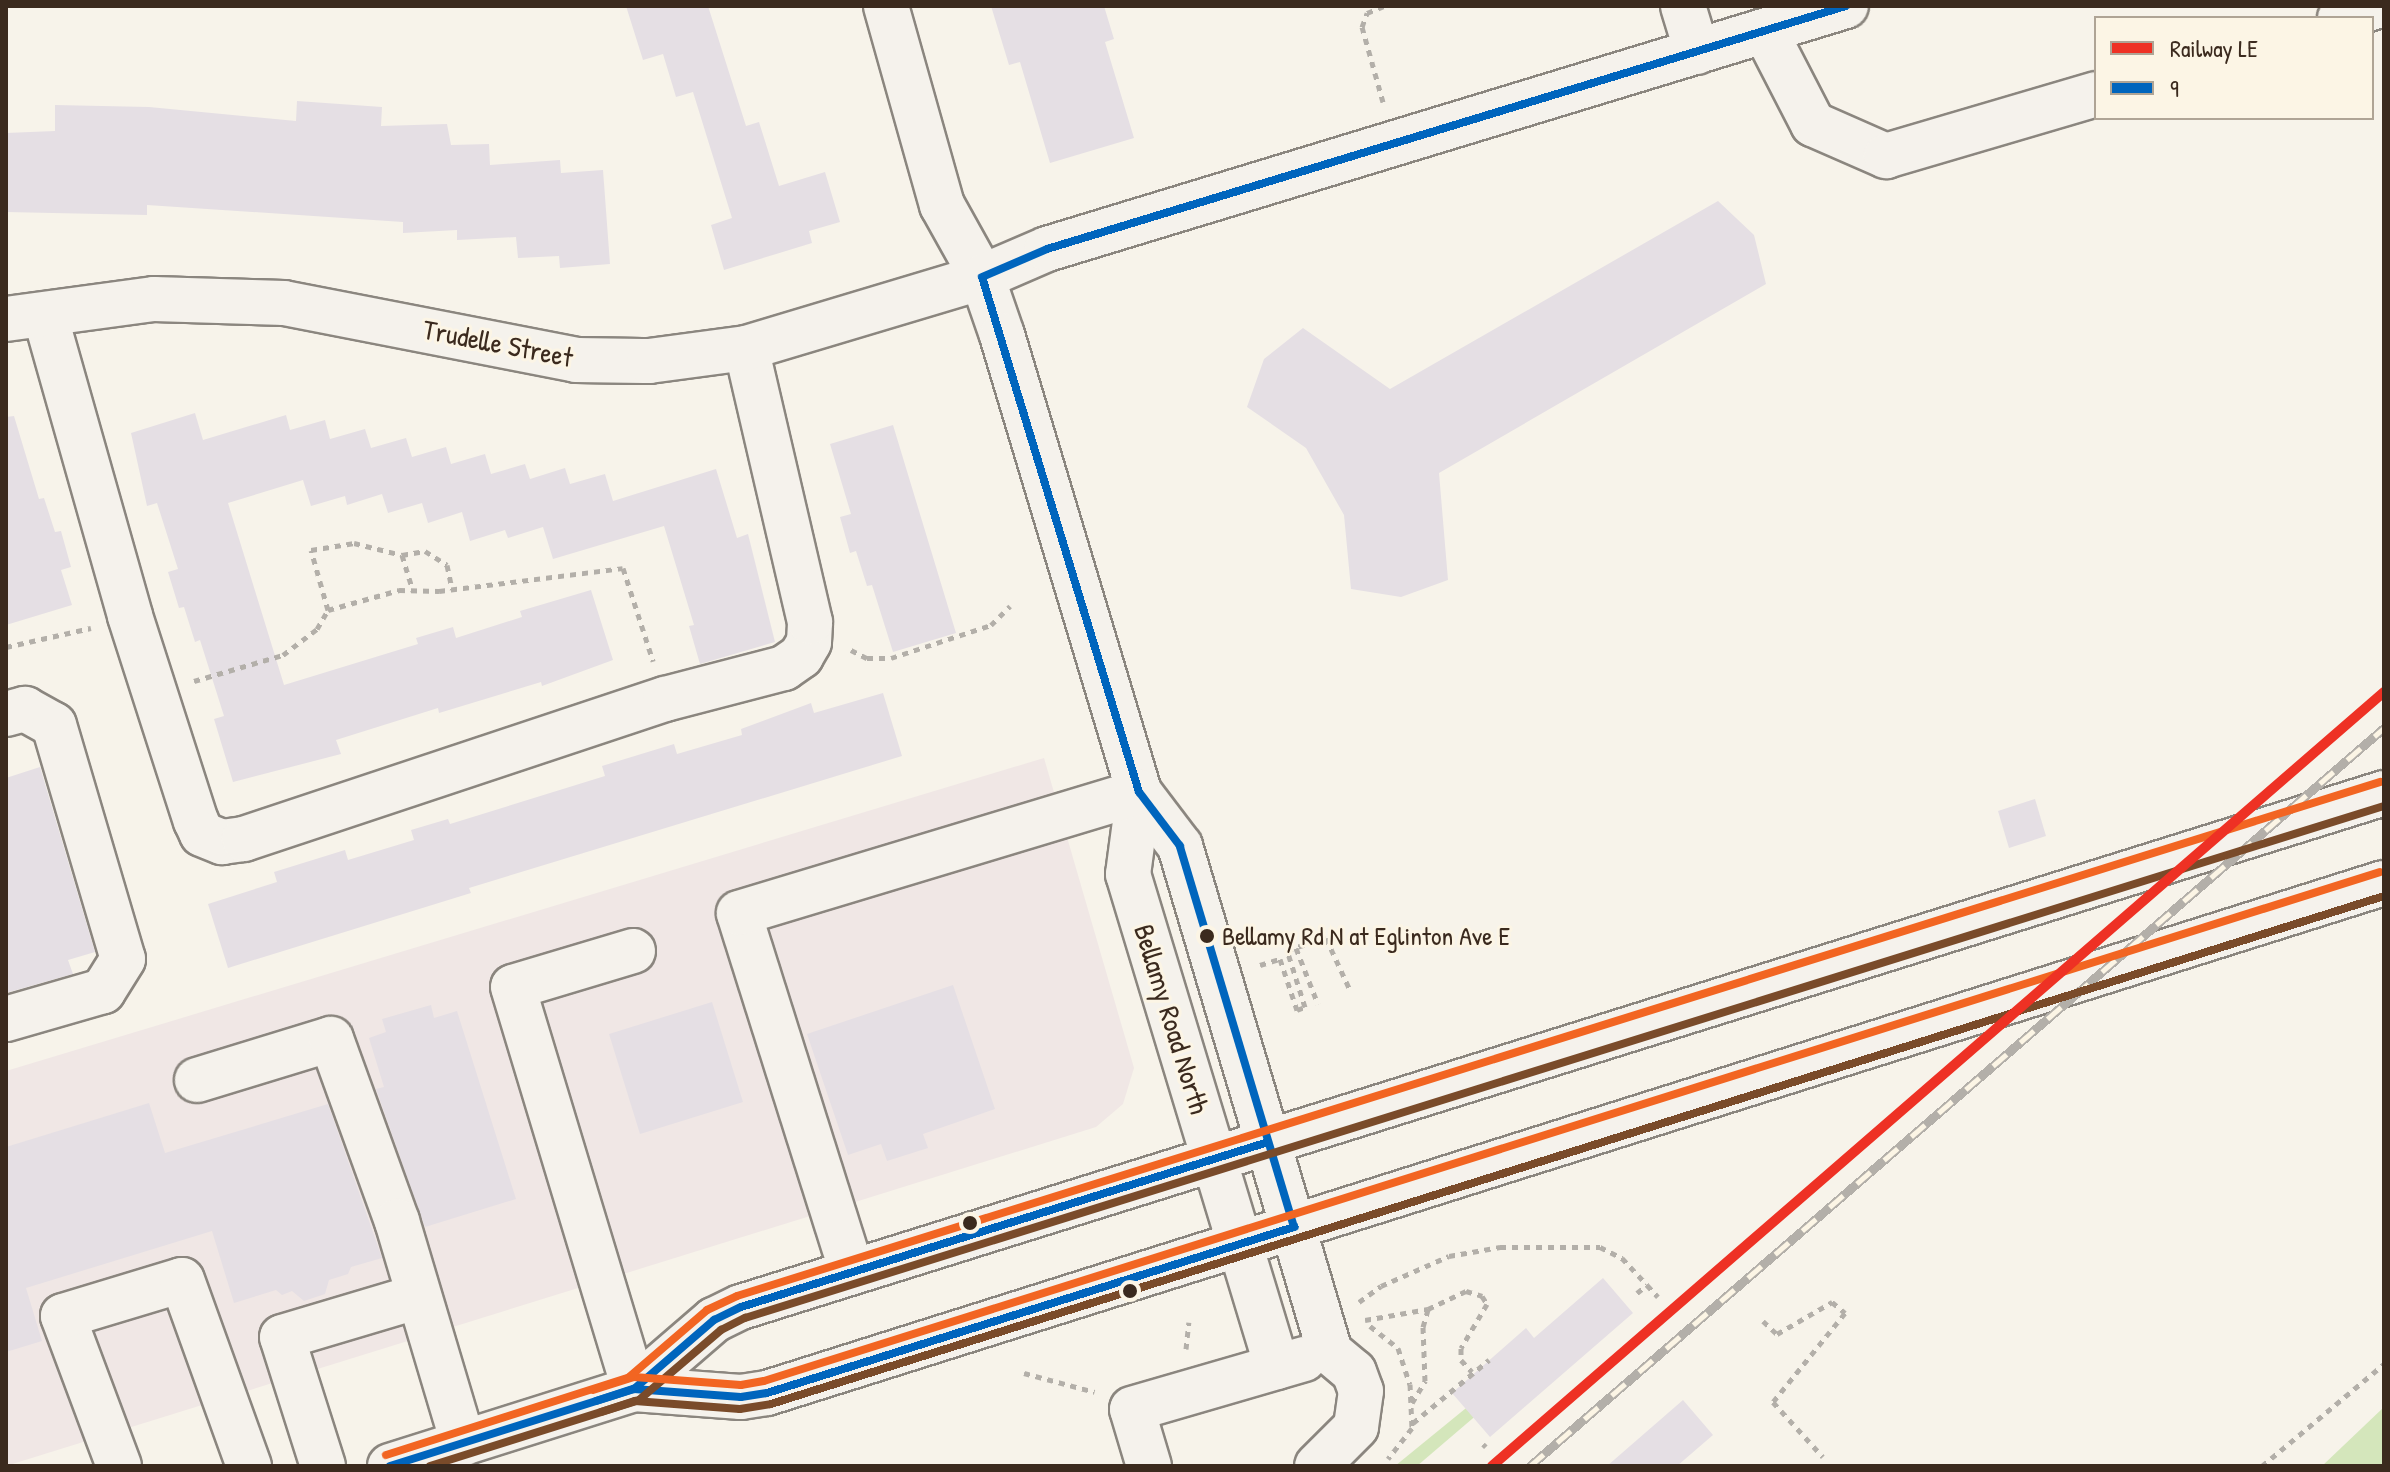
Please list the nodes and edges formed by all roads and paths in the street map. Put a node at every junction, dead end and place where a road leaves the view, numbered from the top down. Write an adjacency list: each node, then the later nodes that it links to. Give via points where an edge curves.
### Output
1 (886, 6): 11 (main road, Bellamy Road North, via 942,205)
2 (1384, 6): 10 (path, via 1367,13 1362,27)
3 (1683, 6): 8 (main road)
4 (2378, 6): 6 (main road)
5 (1819, 10): 7 (main road)
6 (2346, 16)
7 (1765, 31): 8 (main road); 9 (main road, via 1813,124 1886,156)
8 (1697, 52): 10 (main road)
9 (2094, 95)
10 (1395, 146): 11 (main road, via 1047,249)
11 (982, 277): 13 (main road, Trudelle Street); 25 (main road, Bellamy Road North)
12 (25, 317): 13 (main road, Trudelle Street, via 154,299 284,303 576,360 649,361); 19 (main road)
13 (746, 348): 20 (main road)
14 (402, 555): 15 (path, via 425,551 447,565); 16 (path); 18 (path, via 354,543 311,550)
15 (452, 589): 16 (path); 23 (path, via 623,568)
16 (413, 591): 18 (path)
17 (1010, 606): 20 (path, via 991,625 891,658 867,658)
18 (328, 610): 22 (path, via 317,629 283,655)
19 (130, 616): 21 (path); 22 (main road)
20 (811, 630): 23 (main road, via 806,650 792,664)
21 (6, 647)
22 (154, 691): 23 (main road, via 196,821 202,834 222,842)
23 (665, 699)
24 (6, 714): 33 (main road, via 25,709 54,725 123,959 103,991)
25 (1139, 792): 35 (main road, Bellamy Road North, via 1180,846); 36 (main road, Bellamy Road North, via 1128,874); 39 (main road, via 739,913)
26 (2384, 793): 35 (main road)
27 (2384, 883): 37 (main road)
28 (1296, 948): 30 (path, via 1287,950 1305,1007 1297,1010 1280,959); 31 (path, via 1326,938); 32 (path)
29 (633, 951): 54 (main road, via 513,987)
30 (1254, 967)
31 (1350, 990)
32 (1318, 1004)
33 (6, 1019)
34 (197, 1080): 43 (main road, via 331,1039 397,1221)
35 (1268, 1142): 36 (main road); 37 (main road, Bellamy Road North)
36 (1214, 1159): 38 (main road, Bellamy Road North); 39 (main road)
37 (1294, 1227): 38 (main road); 48 (main road, Bellamy Road North)
38 (1241, 1244): 51 (main road, Bellamy Road North); 54 (main road, via 767,1393 741,1397)
39 (852, 1272): 54 (main road, via 714,1320)
40 (1647, 1285): 41 (path); 42 (path, via 1622,1258 1600,1247 1500,1247 1449,1256); 44 (path)
41 (1637, 1293)
42 (1367, 1295)
43 (416, 1297): 58 (main road); 62 (main road, via 282,1337)
44 (1658, 1297)
45 (1428, 1309): 46 (path); 52 (path, via 1466,1291 1485,1299 1486,1310 1460,1351); 56 (path, via 1423,1327 1425,1381)
46 (1360, 1320)
47 (1763, 1321): 59 (path, via 1777,1334 1832,1302 1845,1313 1773,1402)
48 (1330, 1352): 51 (main road); 65 (main road, via 1354,1372 1362,1413 1349,1436)
49 (1489, 1360): 52 (path)
50 (2384, 1364): 66 (path)
51 (1277, 1367): 64 (main road, via 1132,1409)
52 (1472, 1372): 57 (path)
53 (1024, 1373): 55 (path)
54 (634, 1389): 58 (main road)
55 (1104, 1395)
56 (1412, 1403)
57 (1413, 1423)
58 (463, 1443): 63 (main road)
59 (1823, 1457)
60 (119, 1466): 61 (main road, via 63,1316 182,1280)
61 (249, 1466)
62 (323, 1466)
63 (390, 1466)
64 (1149, 1466)
65 (1317, 1466)
66 (2262, 1466)

